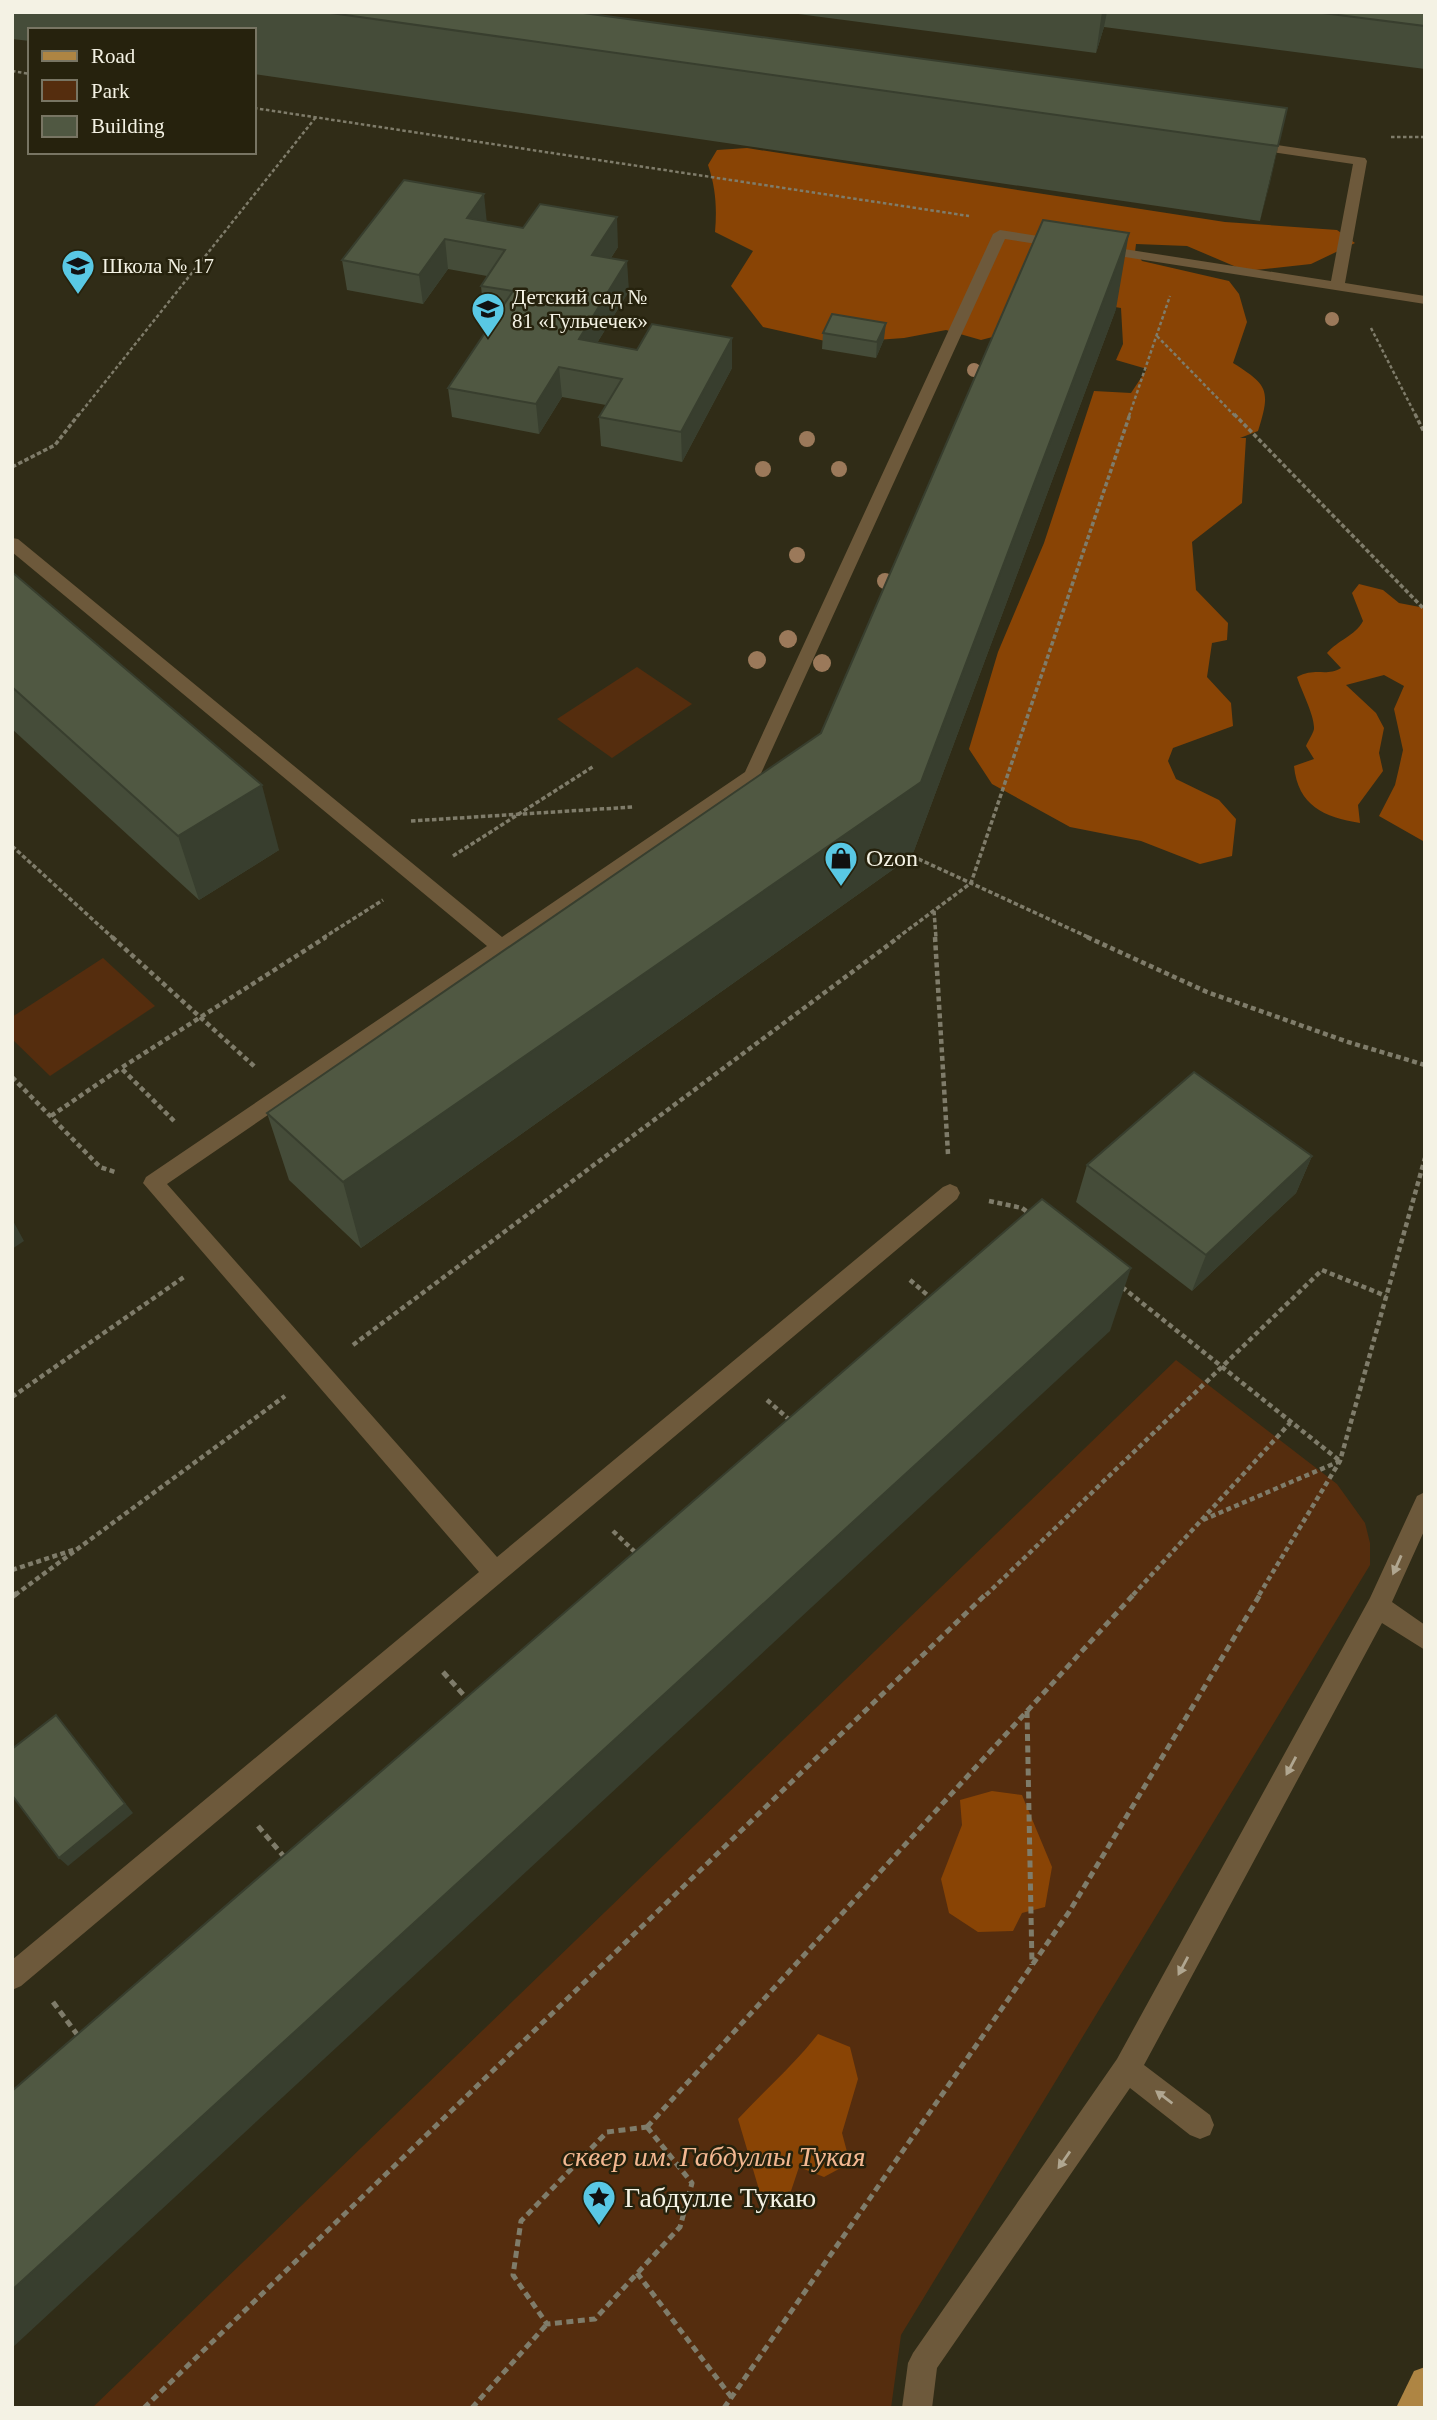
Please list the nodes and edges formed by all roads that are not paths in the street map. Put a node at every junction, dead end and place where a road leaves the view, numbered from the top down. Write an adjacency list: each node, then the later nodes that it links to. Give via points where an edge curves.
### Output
1 (1230, 142): 2 (street, via 1360,161)
2 (1337, 287): 3 (street); 5 (street, via 1000,234 752,776)
3 (1425, 300)
4 (12, 543): 5 (street)
5 (499, 945): 8 (street, via 153,1183)
6 (950, 1193): 8 (street)
7 (1425, 1503): 9 (street, one-way to 9)
8 (496, 1573): 11 (street)
9 (1378, 1606): 10 (street); 12 (street, one-way to 12)
10 (1425, 1639)
11 (19, 1971)
12 (1127, 2069): 13 (street, one-way to 12); 15 (street, one-way to 15, via 923,2363)
13 (1200, 2124)
14 (1425, 2382): 16 (main road)
15 (918, 2408)
16 (1411, 2408)

